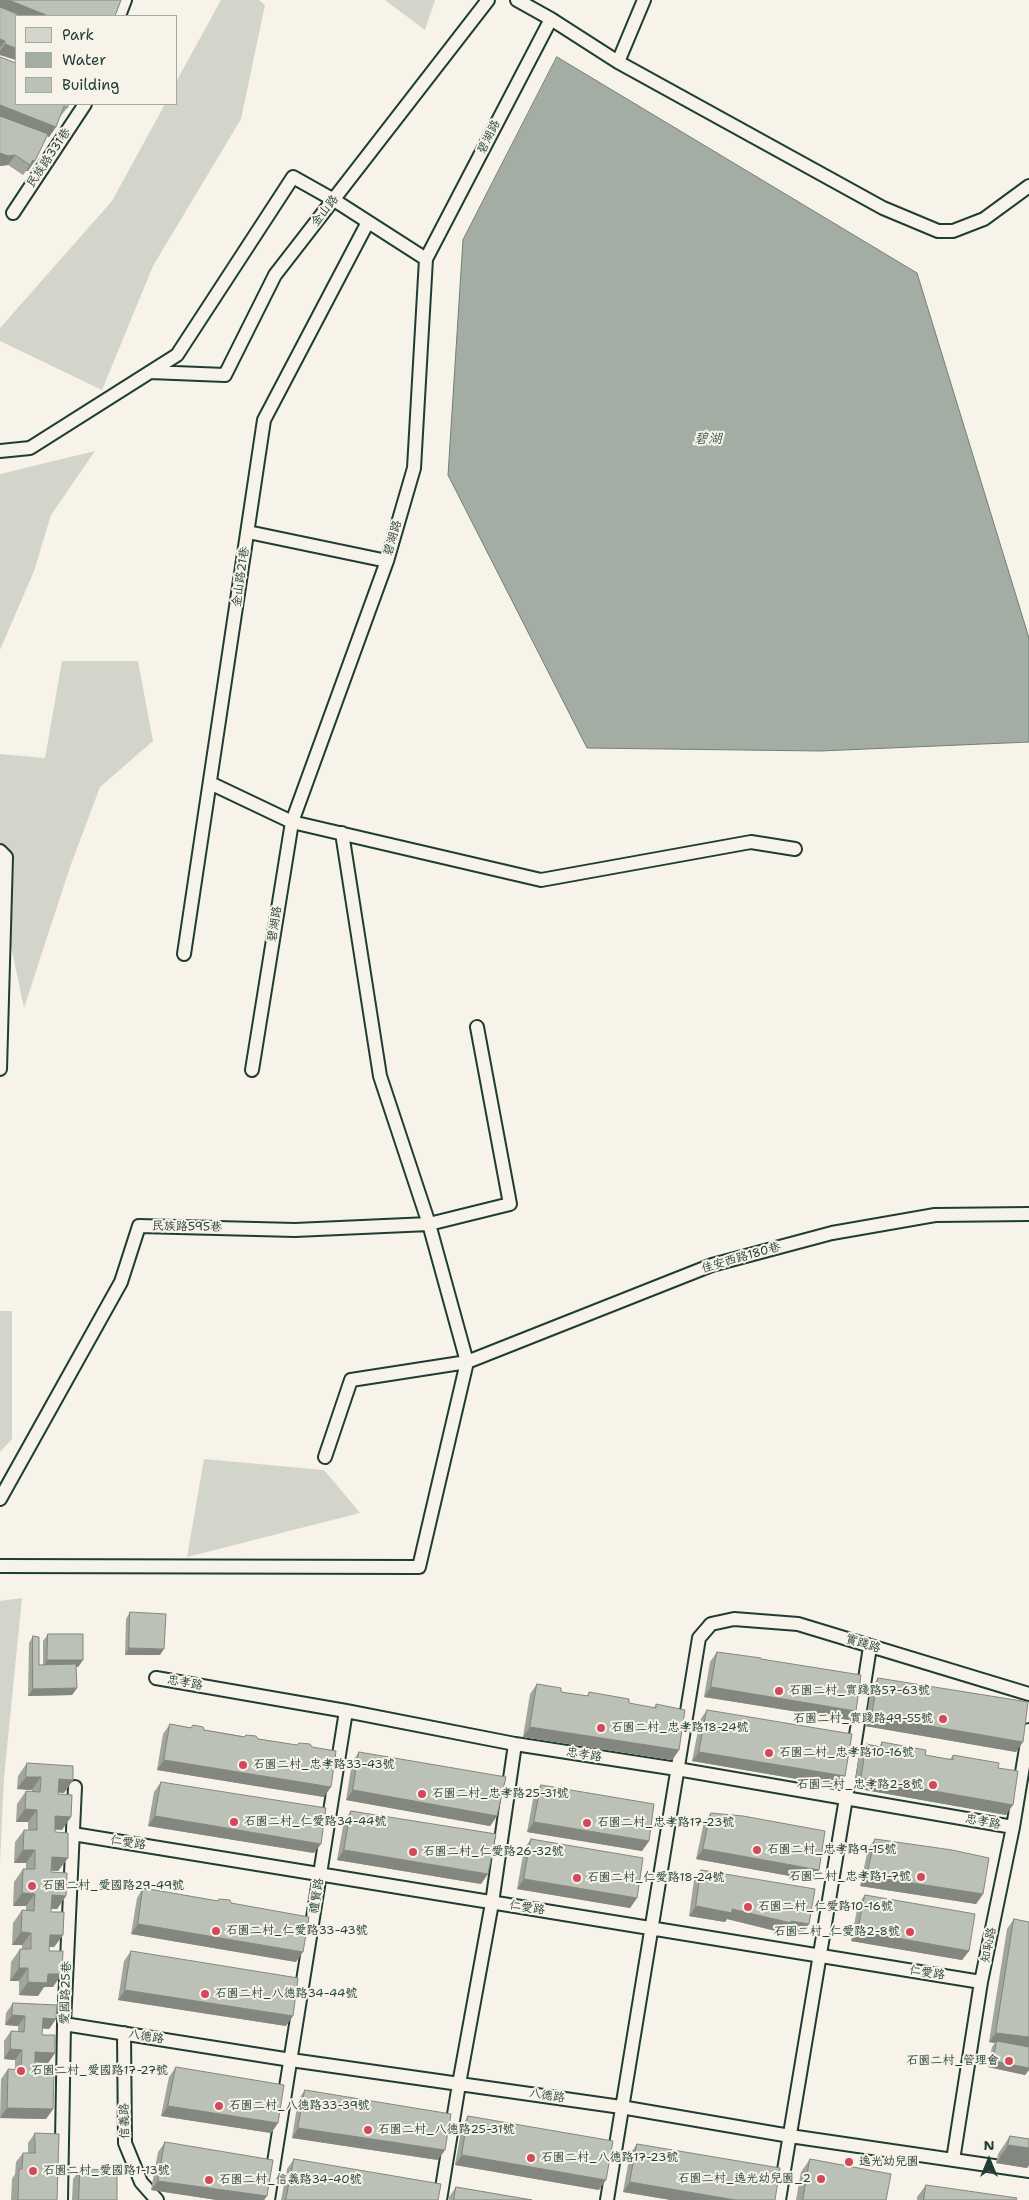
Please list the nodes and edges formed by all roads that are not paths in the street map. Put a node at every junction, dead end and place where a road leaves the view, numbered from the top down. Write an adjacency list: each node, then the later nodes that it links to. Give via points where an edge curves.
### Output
1 (125, 0): 5 (lane)
2 (488, 0): 10 (lane, 金山路)
3 (517, 0): 6 (lane)
4 (644, 0): 7 (lane)
5 (119, 15)
6 (551, 19): 7 (lane); 13 (lane, 碧湖路)
7 (618, 62): 9 (lane, via 883,208 938,231 953,230 984,219)
8 (85, 105): 11 (lane, 民族路331巷)
9 (1029, 186)
10 (334, 200): 12 (lane); 14 (lane, 金山路, via 275,275 225,375); 14 (lane, via 293,177 177,355)
11 (13, 213)
12 (368, 222): 13 (lane); 16 (lane, 金山路21巷, via 264,420)
13 (426, 259): 17 (lane, 碧湖路, via 414,468)
14 (150, 372): 15 (lane, via 30,448)
15 (0, 451)
16 (248, 532): 17 (lane); 18 (lane, 金山路21巷)
17 (387, 561): 19 (lane, 碧湖路)
18 (210, 783): 19 (lane); 23 (lane, 金山路21巷)
19 (292, 822): 20 (lane); 26 (lane, 碧湖路)
20 (342, 833): 21 (lane, via 541,880 751,842); 28 (lane, via 380,1076)
21 (795, 849)
22 (0, 851): 25 (lane, via 6,857)
23 (184, 954)
24 (477, 1027): 28 (lane, 民族路595巷, via 510,1204)
25 (0, 1069)
26 (252, 1070)
27 (1029, 1214): 29 (lane, 佳安西路180巷, via 935,1215 832,1233 712,1265)
28 (429, 1224): 29 (lane); 32 (lane, 民族路595巷, via 295,1230 139,1226 121,1282)
29 (467, 1362): 30 (lane, 佳安西路180巷, via 351,1380); 33 (lane, via 419,1567)
30 (325, 1457)
31 (0, 1480): 32 (lane)
32 (1, 1496)
33 (0, 1566)
34 (870, 1647): 36 (lane, 實踐路); 40 (lane, 實踐路, via 798,1624 734,1619 711,1624 699,1638); 42 (lane)
35 (156, 1678): 37 (lane, 忠孝路)
36 (1029, 1694)
37 (346, 1711): 39 (lane, 忠孝路); 45 (lane, 禮賢路)
38 (1029, 1730): 43 (lane, 知恥路)
39 (515, 1744): 40 (lane, 忠孝路); 46 (lane)
40 (677, 1769): 42 (lane, 忠孝路); 47 (lane)
41 (75, 1787): 44 (lane, 愛國路25巷)
42 (846, 1798): 43 (lane, 忠孝路); 48 (lane)
43 (1013, 1827): 49 (lane, 知恥路)
44 (73, 1834): 45 (lane, 仁愛路); 50 (lane, 愛國路25巷)
45 (321, 1875): 46 (lane, 仁愛路); 52 (lane, 禮賢路)
46 (492, 1902): 47 (lane, 仁愛路); 53 (lane)
47 (653, 1929): 48 (lane, 仁愛路); 54 (lane)
48 (820, 1956): 49 (lane, 仁愛路); 55 (lane)
49 (982, 1982): 56 (lane, 知恥路)
50 (64, 2024): 51 (lane, 八德路); 58 (lane, 愛國路25巷)
51 (124, 2033): 52 (lane, 八德路); 59 (lane, 信義路, via 125,2143 141,2182)
52 (291, 2060): 53 (lane, 八德路); 60 (lane, 禮賢路)
53 (459, 2084): 54 (lane, 八德路); 61 (lane)
54 (622, 2107): 55 (lane, 八德路); 62 (lane)
55 (790, 2136): 56 (lane, 八德路); 63 (lane)
56 (954, 2160): 57 (lane, 八德路)
57 (1029, 2171)
58 (61, 2200)
59 (157, 2200)
60 (268, 2200)
61 (440, 2200)
62 (607, 2200)
63 (779, 2200)

